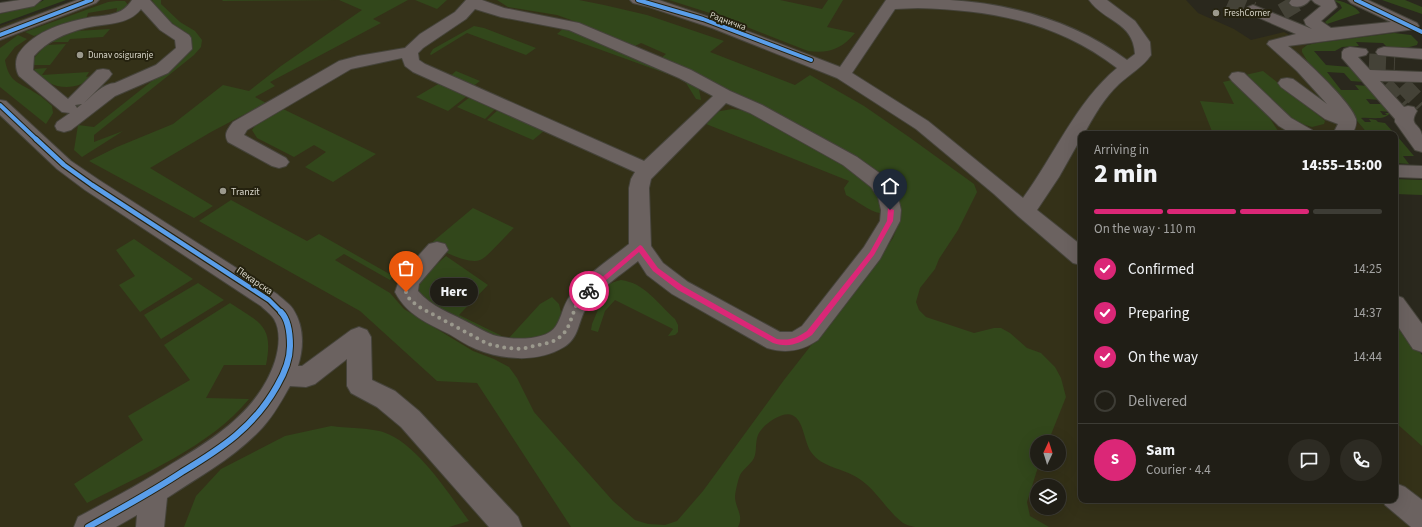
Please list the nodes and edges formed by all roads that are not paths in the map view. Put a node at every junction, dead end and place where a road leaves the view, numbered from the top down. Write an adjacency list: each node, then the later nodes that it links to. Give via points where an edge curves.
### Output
1 (33, 0): 10 (street)
2 (91, 0): 15 (street)
3 (638, 0): 24 (street, Радничка, via 718,25)
4 (1097, 0): 21 (street, via 1129,24 1142,42 1142,55)
5 (1320, 0): 16 (street, via 1329,6 1312,20)
6 (1356, 0): 12 (street)
7 (143, 2): 13 (street); 27 (street, via 164,32 183,38 184,49 162,69); 30 (street, via 116,20 65,28 45,37 25,57 25,72)
8 (473, 2): 17 (street, via 458,18 425,37); 28 (street, via 501,12 573,26 685,74)
9 (893, 3): 21 (street, via 961,4 1034,19 1069,32 1100,49); 24 (street)
10 (0, 8)
11 (1266, 12): 16 (street)
12 (1394, 17): 14 (street); 16 (street)
13 (137, 24)
14 (1418, 30): 16 (street)
15 (0, 35)
16 (1321, 35): 32 (street, via 1274,44 1293,57 1315,78 1344,113)
17 (410, 52): 36 (street, via 358,61 345,66 240,126 235,132 235,138); 37 (street, via 411,62 419,68)
18 (1422, 54): 22 (street)
19 (144, 62): 27 (street, via 136,72)
20 (1422, 62): 22 (street)
21 (1128, 69): 40 (street, via 1113,80 1093,102)
22 (1388, 71): 35 (street, via 1409,111 1404,122 1406,128)
23 (103, 74): 30 (street)
24 (843, 74): 40 (street, Радничка, via 922,125)
25 (1238, 77): 33 (street, via 1285,122)
26 (1287, 83): 32 (street)
27 (102, 95): 31 (street)
28 (724, 95): 37 (street); 41 (street, via 756,109 850,161 878,182 888,197 890,210 890,221 882,236 872,253 810,333 798,341 787,343 775,341 680,288 655,269)
29 (0, 105): 34 (street, Пекарска)
30 (68, 108): 31 (street)
31 (64, 126): 34 (street)
32 (1345, 128)
33 (1300, 131)
34 (42, 146): 46 (street, Пекарска, via 92,184 269,300 284,315 290,333 290,352)
35 (1422, 146)
36 (279, 162)
37 (647, 170): 41 (street, via 639,188)
38 (1398, 171): 39 (street)
39 (1422, 172)
40 (1025, 211): 43 (street, Радничка)
41 (640, 248): 42 (street, via 577,303 563,335 552,342 521,349 488,344 410,300 406,292 409,281)
42 (437, 250)
43 (1078, 255)
44 (1398, 308): 45 (street)
45 (1422, 342)
46 (283, 375): 47 (street, Пекарска, via 269,400 254,419 223,447); 52 (street, via 306,377 358,337 360,386 386,398 410,419)
47 (153, 491): 50 (street, Пекарска); 51 (street)
48 (1398, 498): 49 (street)
49 (1422, 518)
50 (88, 527)
51 (150, 527)
52 (508, 527)

